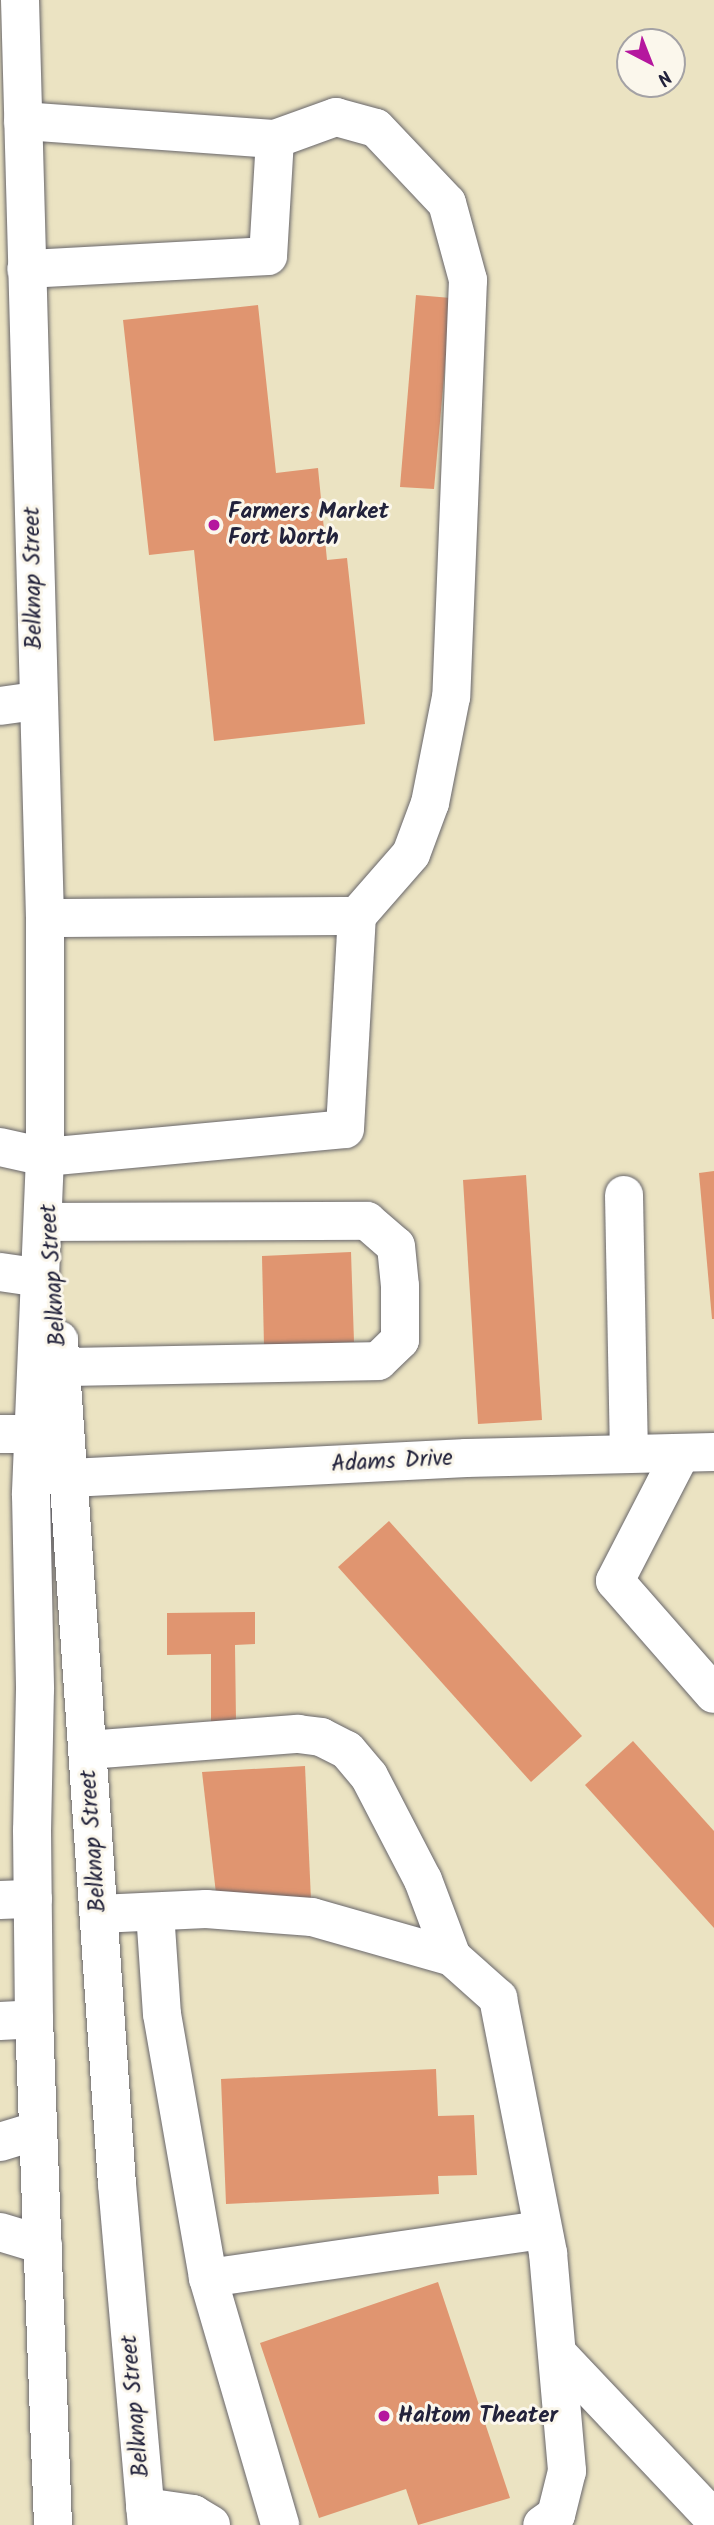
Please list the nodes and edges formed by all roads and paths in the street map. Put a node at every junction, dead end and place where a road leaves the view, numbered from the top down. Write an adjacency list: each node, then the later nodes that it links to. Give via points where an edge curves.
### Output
1 (20, 0): 2 (main road, Belknap Street)
2 (23, 121): 3 (main road); 4 (main road, Belknap Street)
3 (275, 139): 4 (main road, via 268,256); 6 (main road, via 335,117 376,128 447,203 468,280 452,697 430,803 411,854)
4 (26, 269): 5 (main road, Belknap Street)
5 (18, 704): 7 (main road, Belknap Street)
6 (357, 916): 7 (main road); 9 (main road, via 345,1129)
7 (45, 918): 9 (main road, Belknap Street)
8 (0, 1147): 9 (main road)
9 (46, 1157): 11 (main road, Belknap Street); 13 (main road, Belknap Street)
10 (624, 1195): 16 (main road)
11 (51, 1222): 14 (main road, Belknap Street); 14 (main road, via 367,1221 396,1246 400,1286 400,1340 378,1361)
12 (0, 1272): 13 (main road)
13 (41, 1278): 15 (main road, Belknap Street)
14 (61, 1367): 18 (main road, Belknap Street)
15 (17, 1434): 21 (main road, Belknap Street)
16 (629, 1453): 17 (main road, Adams Drive); 18 (main road, Adams Drive)
17 (697, 1453): 19 (main road, via 615,1581)
18 (70, 1478): 20 (main road, Belknap Street)
19 (714, 1694)
20 (88, 1750): 23 (main road, Belknap Street); 24 (main road, via 298,1734 321,1737 346,1750 369,1776 417,1869)
21 (16, 1900): 25 (main road, Belknap Street)
22 (155, 1912): 23 (main road); 24 (main road, via 206,1909 312,1917); 31 (main road, via 162,2014)
23 (99, 1914): 33 (main road, Belknap Street)
24 (452, 1958): 28 (main road, via 498,1998)
25 (17, 2020): 26 (main road, Belknap Street)
26 (37, 2131): 27 (main road); 30 (main road, Belknap Street)
27 (0, 2142)
28 (543, 2230): 31 (main road); 32 (main road)
29 (0, 2232): 30 (main road)
30 (43, 2245): 35 (main road, Belknap Street)
31 (208, 2278): 37 (main road)
32 (557, 2353): 34 (main road); 38 (main road, via 567,2471 556,2515)
33 (146, 2516): 36 (main road, via 193,2514)
34 (714, 2519)
35 (53, 2525)
36 (211, 2525)
37 (280, 2525)
38 (542, 2525)

